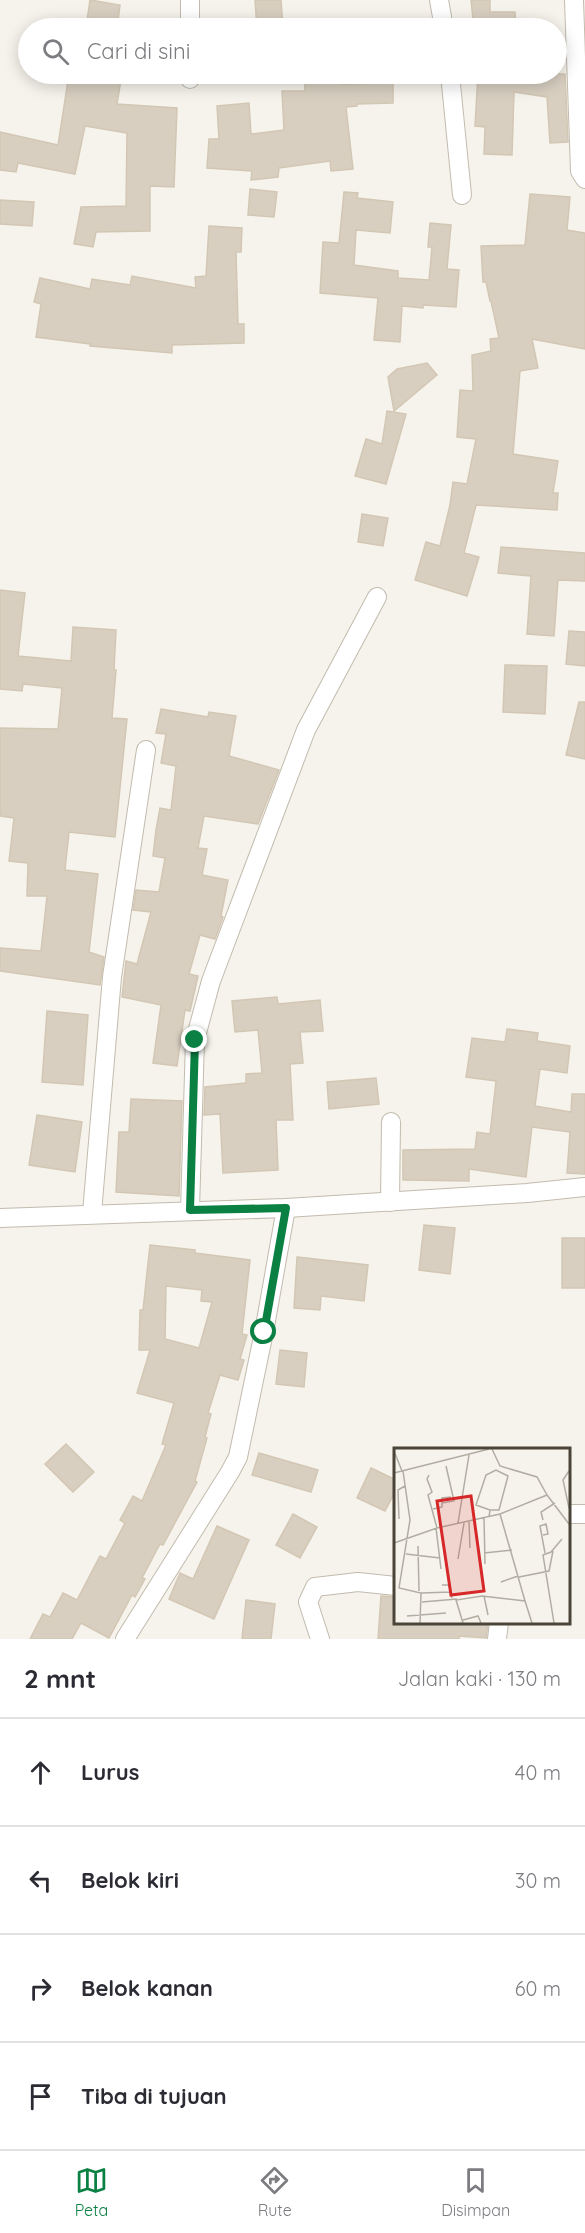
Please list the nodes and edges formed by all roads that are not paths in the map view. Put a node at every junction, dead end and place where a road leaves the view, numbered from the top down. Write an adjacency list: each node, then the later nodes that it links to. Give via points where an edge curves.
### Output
1 (190, 0): 4 (street)
2 (439, 0): 5 (street)
3 (573, 0): 6 (street)
4 (190, 18)
5 (442, 18)
6 (580, 65): 8 (street, via 580,171)
7 (451, 84): 9 (street)
8 (585, 179)
9 (462, 195)
10 (377, 597): 16 (street, via 306,730 211,981 195,1040)
11 (146, 750): 17 (street, via 112,977)
12 (391, 1122): 14 (street)
13 (585, 1188): 14 (street)
14 (390, 1202): 15 (street)
15 (286, 1208): 16 (street); 22 (street, via 238,1457)
16 (190, 1210): 17 (street)
17 (92, 1213): 18 (street)
18 (0, 1218)
19 (394, 1587): 21 (street, via 358,1582 315,1587 308,1602)
20 (500, 1624): 23 (street)
21 (317, 1633)
22 (125, 1639)
23 (497, 1639)

